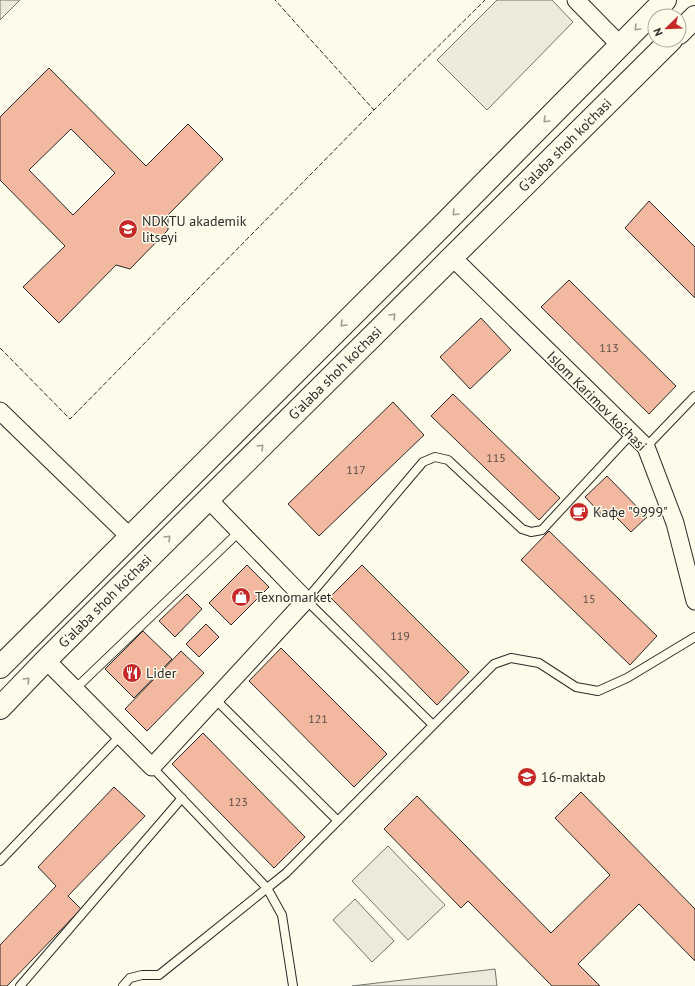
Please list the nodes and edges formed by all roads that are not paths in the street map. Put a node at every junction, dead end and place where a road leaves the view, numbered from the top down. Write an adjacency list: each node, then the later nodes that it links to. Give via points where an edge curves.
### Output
1 (576, 0): 5 (street)
2 (665, 0): 5 (main road, G'alaba shoh ko'chasi, one-way to 5)
3 (695, 17): 4 (main road)
4 (687, 24)
5 (620, 45): 14 (main road, G'alaba shoh ko'chasi, one-way to 14)
6 (663, 48): 7 (main road, G'alaba shoh ko'chasi)
7 (452, 257): 10 (street, Islom Karimov ko‘chasi); 12 (main road, G'alaba shoh ko'chasi, one-way to 7)
8 (695, 396): 11 (lane)
9 (0, 410): 14 (street)
10 (632, 433): 11 (street, Islom Karimov ko‘chasi); 15 (lane, via 542,530 531,532 522,529 448,460 435,458 423,462)
11 (646, 447): 16 (street, Islom Karimov ko‘chasi, via 675,523)
12 (208, 499): 13 (street); 18 (main road, G'alaba shoh ko'chasi, one-way to 12)
13 (239, 532): 15 (street); 20 (lane)
14 (130, 537): 19 (main road, G'alaba shoh ko'chasi)
15 (306, 600): 21 (street); 23 (lane)
16 (695, 601)
17 (695, 637): 23 (lane, via 627,678 598,691 576,687 539,663 511,658 494,664)
18 (46, 660): 20 (street); 22 (main road, G'alaba shoh ko'chasi, one-way to 18)
19 (0, 667)
20 (75, 689): 24 (street)
21 (215, 699): 25 (street); 27 (lane)
22 (0, 708)
23 (433, 725): 27 (lane)
24 (121, 735): 25 (street); 28 (lane)
25 (152, 767): 26 (lane)
26 (182, 798): 29 (lane); 30 (lane)
27 (338, 821): 29 (lane, via 286,873)
28 (0, 861)
29 (267, 888): 31 (lane, via 159,975 130,978); 32 (lane, via 282,915)
30 (20, 986)
31 (123, 986)
32 (293, 986)

